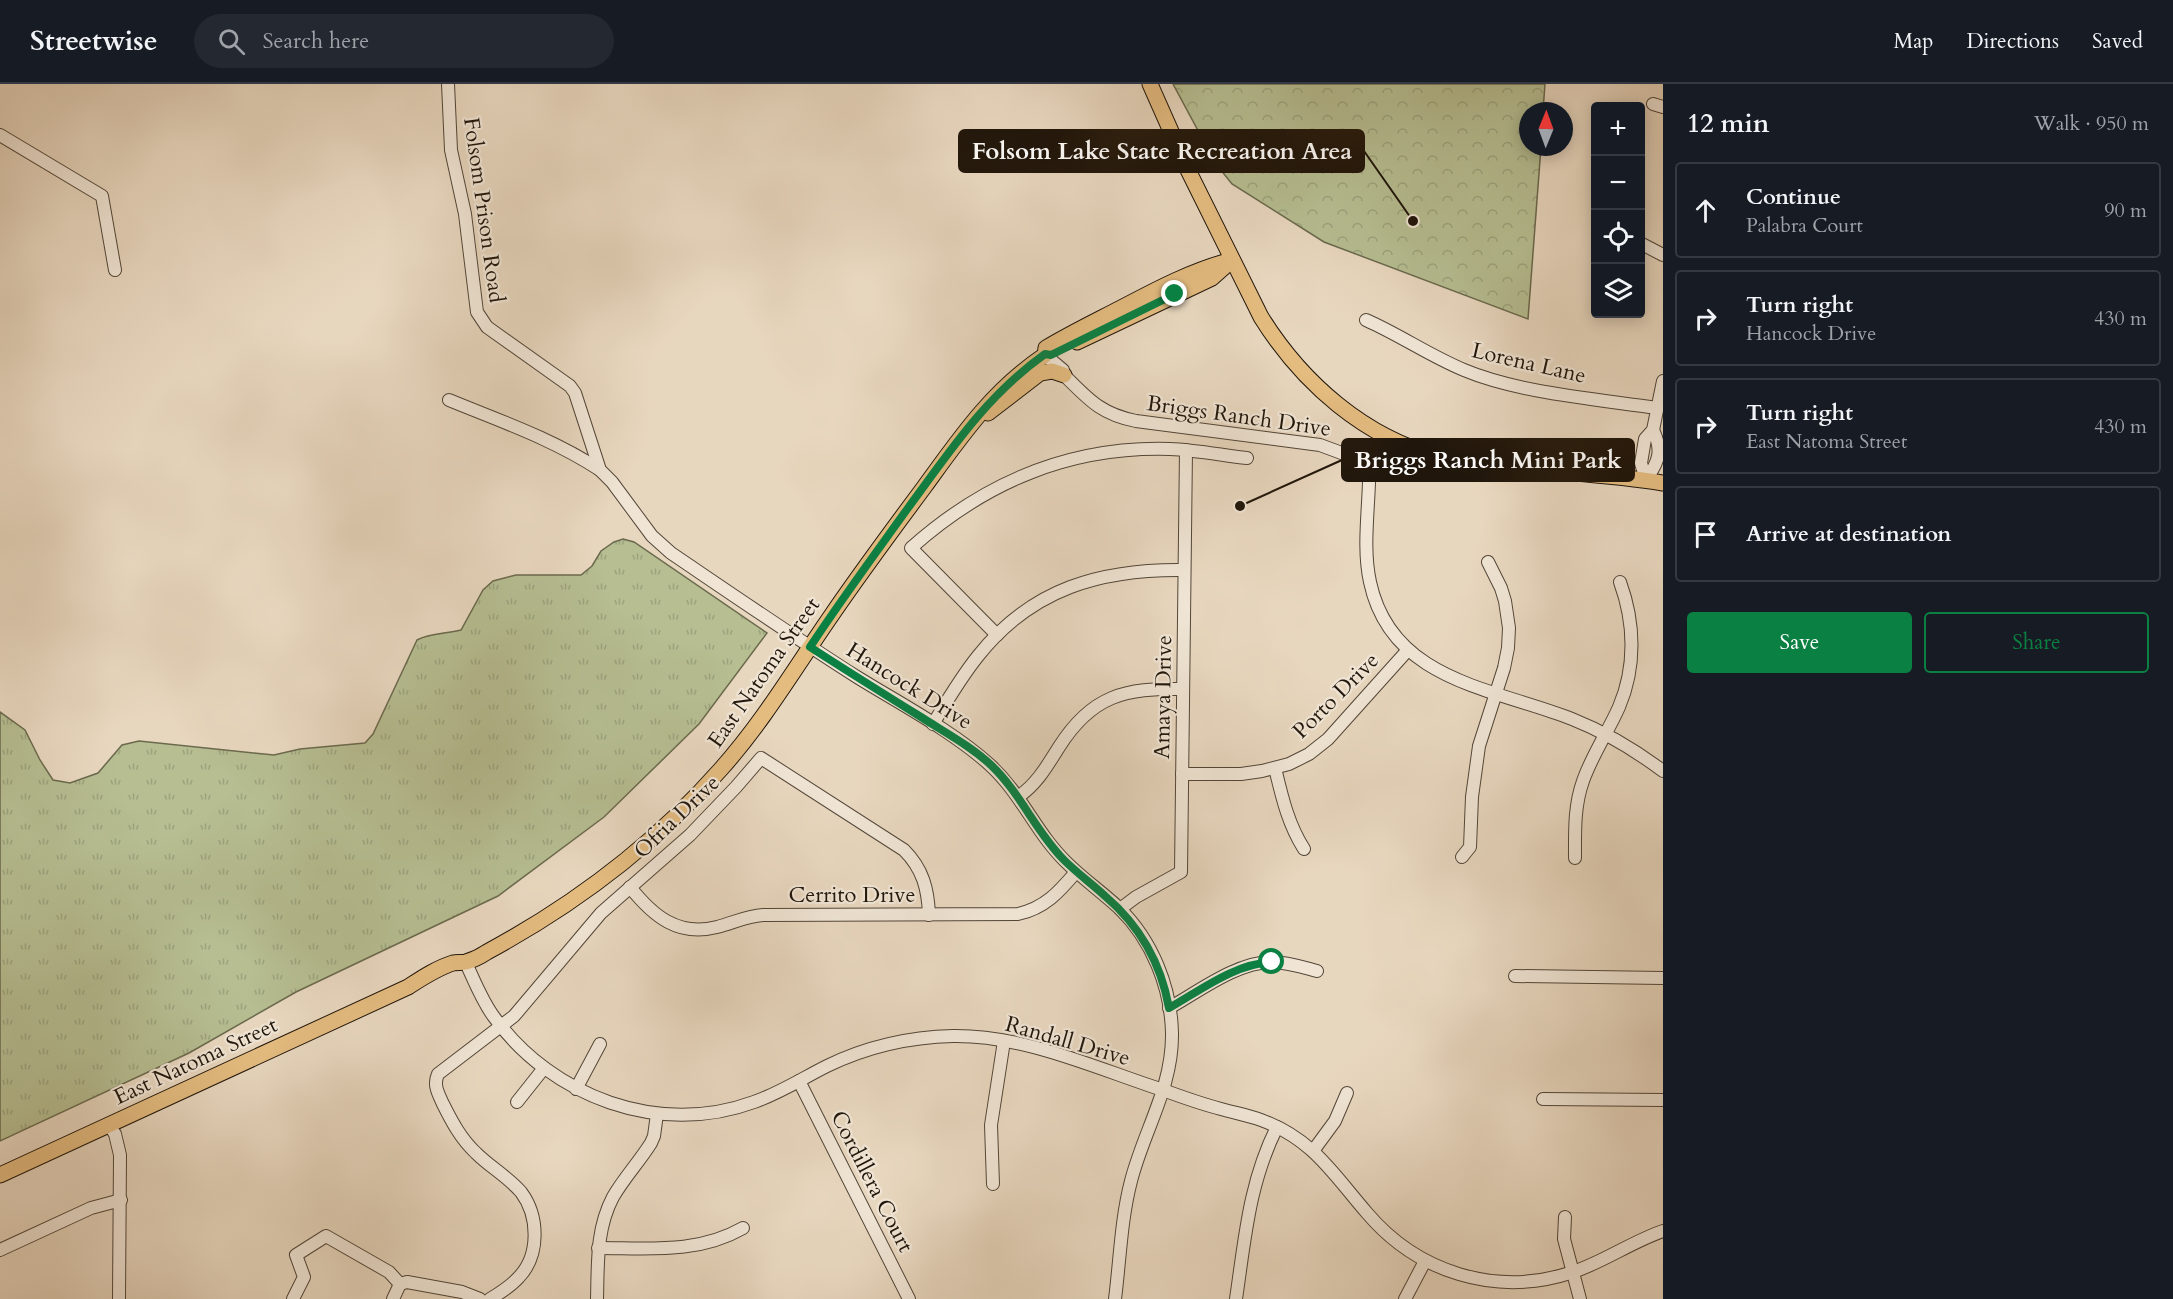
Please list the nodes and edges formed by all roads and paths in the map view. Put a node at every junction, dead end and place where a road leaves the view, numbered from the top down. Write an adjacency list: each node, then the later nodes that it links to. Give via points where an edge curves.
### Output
1 (448, 84): 17 (street, Folsom Prison Road, via 452,159 465,214 477,312 487,327 570,386)
2 (1150, 84): 6 (main road)
3 (0, 135): 7 (street, via 102,196)
4 (1645, 245): 5 (street)
5 (1663, 255)
6 (1232, 260): 9 (main road, East Natoma Street, via 1150,293 1061,339 1046,348); 18 (main road, via 1273,337 1301,370 1364,424 1400,444 1441,458 1485,465)
7 (115, 270)
8 (1366, 320): 13 (street, Lorena Lane, via 1443,361 1486,378)
9 (1045, 354): 10 (street, Briggs Ranch Drive); 14 (main road, East Natoma Street, via 1007,383)
10 (1064, 375): 14 (main road, via 1040,373 993,411); 25 (street, Briggs Ranch Drive, via 1095,405 1112,415 1305,442 1334,449 1363,465 1369,482 1366,553 1372,594 1383,619)
11 (1663, 381): 13 (street)
12 (449, 400): 17 (street, Folsom Prison Road, via 547,440)
13 (1657, 408): 18 (street, via 1641,463)
14 (972, 422): 24 (main road, East Natoma Street)
15 (1186, 450): 16 (street); 21 (street, Amaya Drive); 23 (street, via 1115,451 1042,468 975,499 911,548)
16 (1247, 459)
17 (600, 470): 24 (street, Folsom Prison Road, via 661,545)
18 (1646, 480): 19 (main road)
19 (1663, 483)
20 (1488, 562): 27 (street, via 1502,588 1509,628 1508,648)
21 (1184, 570): 23 (street, via 1138,570 1084,581 1041,601); 26 (street, Amaya Drive)
22 (1620, 582): 29 (street, via 1629,611 1630,663 1621,699)
23 (997, 635): 28 (street, via 969,668)
24 (810, 647): 28 (street, Hancock Drive); 41 (main road, East Natoma Street, via 746,738 668,824 609,874)
25 (1407, 651): 27 (street, Briggs Ranch Drive, via 1443,674); 30 (street, Porto Drive, via 1328,739 1310,754)
26 (1183, 689): 32 (street, Amaya Drive); 33 (street, via 1127,692 1091,709 1068,734 1036,781)
27 (1496, 692): 29 (street, Briggs Ranch Drive); 35 (street, via 1475,766 1470,847)
28 (933, 724): 33 (street, Hancock Drive, via 978,754)
29 (1605, 734): 31 (street, Briggs Ranch Drive); 36 (street, via 1578,796)
30 (1275, 768): 32 (street, Porto Drive, via 1240,774); 34 (street, via 1293,832)
31 (1663, 771)
32 (1182, 774): 39 (street, Amaya Drive, via 1181,872)
33 (1017, 796): 37 (street, Hancock Drive, via 1053,848)
34 (1304, 849)
35 (1461, 857)
36 (1575, 858)
37 (1076, 872): 39 (street, Hancock Drive); 40 (street, Cerrito Drive, via 1054,897 1026,912)
38 (630, 887): 40 (street, Cerrito Drive, via 657,916 694,929 718,927 754,916); 40 (street, Ofria Drive, via 690,835 761,758 904,850 915,861 926,883); 46 (street, Ofria Drive, via 601,913 528,1002)
39 (1120, 909): 45 (street, Hancock Drive, via 1160,971)
40 (929, 915)
41 (466, 963): 46 (street, Randall Drive); 58 (main road, East Natoma Street, via 453,963)
42 (1317, 972): 45 (street, via 1280,962 1256,963 1234,971)
43 (1515, 976): 44 (street)
44 (1663, 978)
45 (1169, 1008): 52 (street, Hancock Drive, via 1171,1053)
46 (501, 1026): 49 (street, Randall Drive); 76 (street, Ofria Drive, via 442,1069 435,1079 436,1090 453,1125 476,1154 521,1193 534,1221 534,1244 525,1269)
47 (1004, 1041): 50 (street, Randall Drive, via 952,1036 903,1041 845,1058); 52 (street, Randall Drive); 62 (street, via 991,1125)
48 (600, 1044): 51 (street)
49 (544, 1068): 51 (street, Randall Drive); 56 (street)
50 (799, 1081): 57 (street, Randall Drive, via 774,1095 729,1109 699,1114); 78 (street, Cordillera Court)
51 (576, 1089): 57 (street, Randall Drive, via 618,1106)
52 (1164, 1091): 59 (street, Randall Drive); 79 (street, Hancock Drive, via 1131,1180)
53 (1347, 1093): 60 (street, via 1335,1121)
54 (1543, 1099): 55 (street)
55 (1663, 1100)
56 (517, 1102)
57 (657, 1113): 67 (street, via 651,1143 607,1211)
58 (109, 1125): 61 (main road, East Natoma Street); 63 (street, via 119,1145)
59 (1278, 1127): 60 (street, Randall Drive); 80 (street, via 1250,1201)
60 (1313, 1151): 69 (street, Randall Drive, via 1395,1242)
61 (0, 1175)
62 (993, 1184)
63 (121, 1200): 68 (street, via 91,1208); 72 (street)
64 (1565, 1217): 70 (street, via 1564,1239)
65 (743, 1228): 67 (street, via 693,1247)
66 (1663, 1231): 70 (street, Randall Drive)
67 (598, 1248): 77 (street)
68 (0, 1250)
69 (1425, 1261): 70 (street, Randall Drive, via 1461,1276 1493,1282 1532,1281); 81 (street)
70 (1573, 1272): 82 (street)
71 (400, 1284): 73 (street, via 389,1272 326,1236 297,1255 304,1276); 74 (street); 75 (street, via 411,1282)
72 (119, 1299)
73 (293, 1299)
74 (393, 1299)
75 (480, 1299)
76 (490, 1299)
77 (597, 1299)
78 (909, 1299)
79 (1115, 1299)
80 (1236, 1299)
81 (1405, 1299)
82 (1580, 1299)

